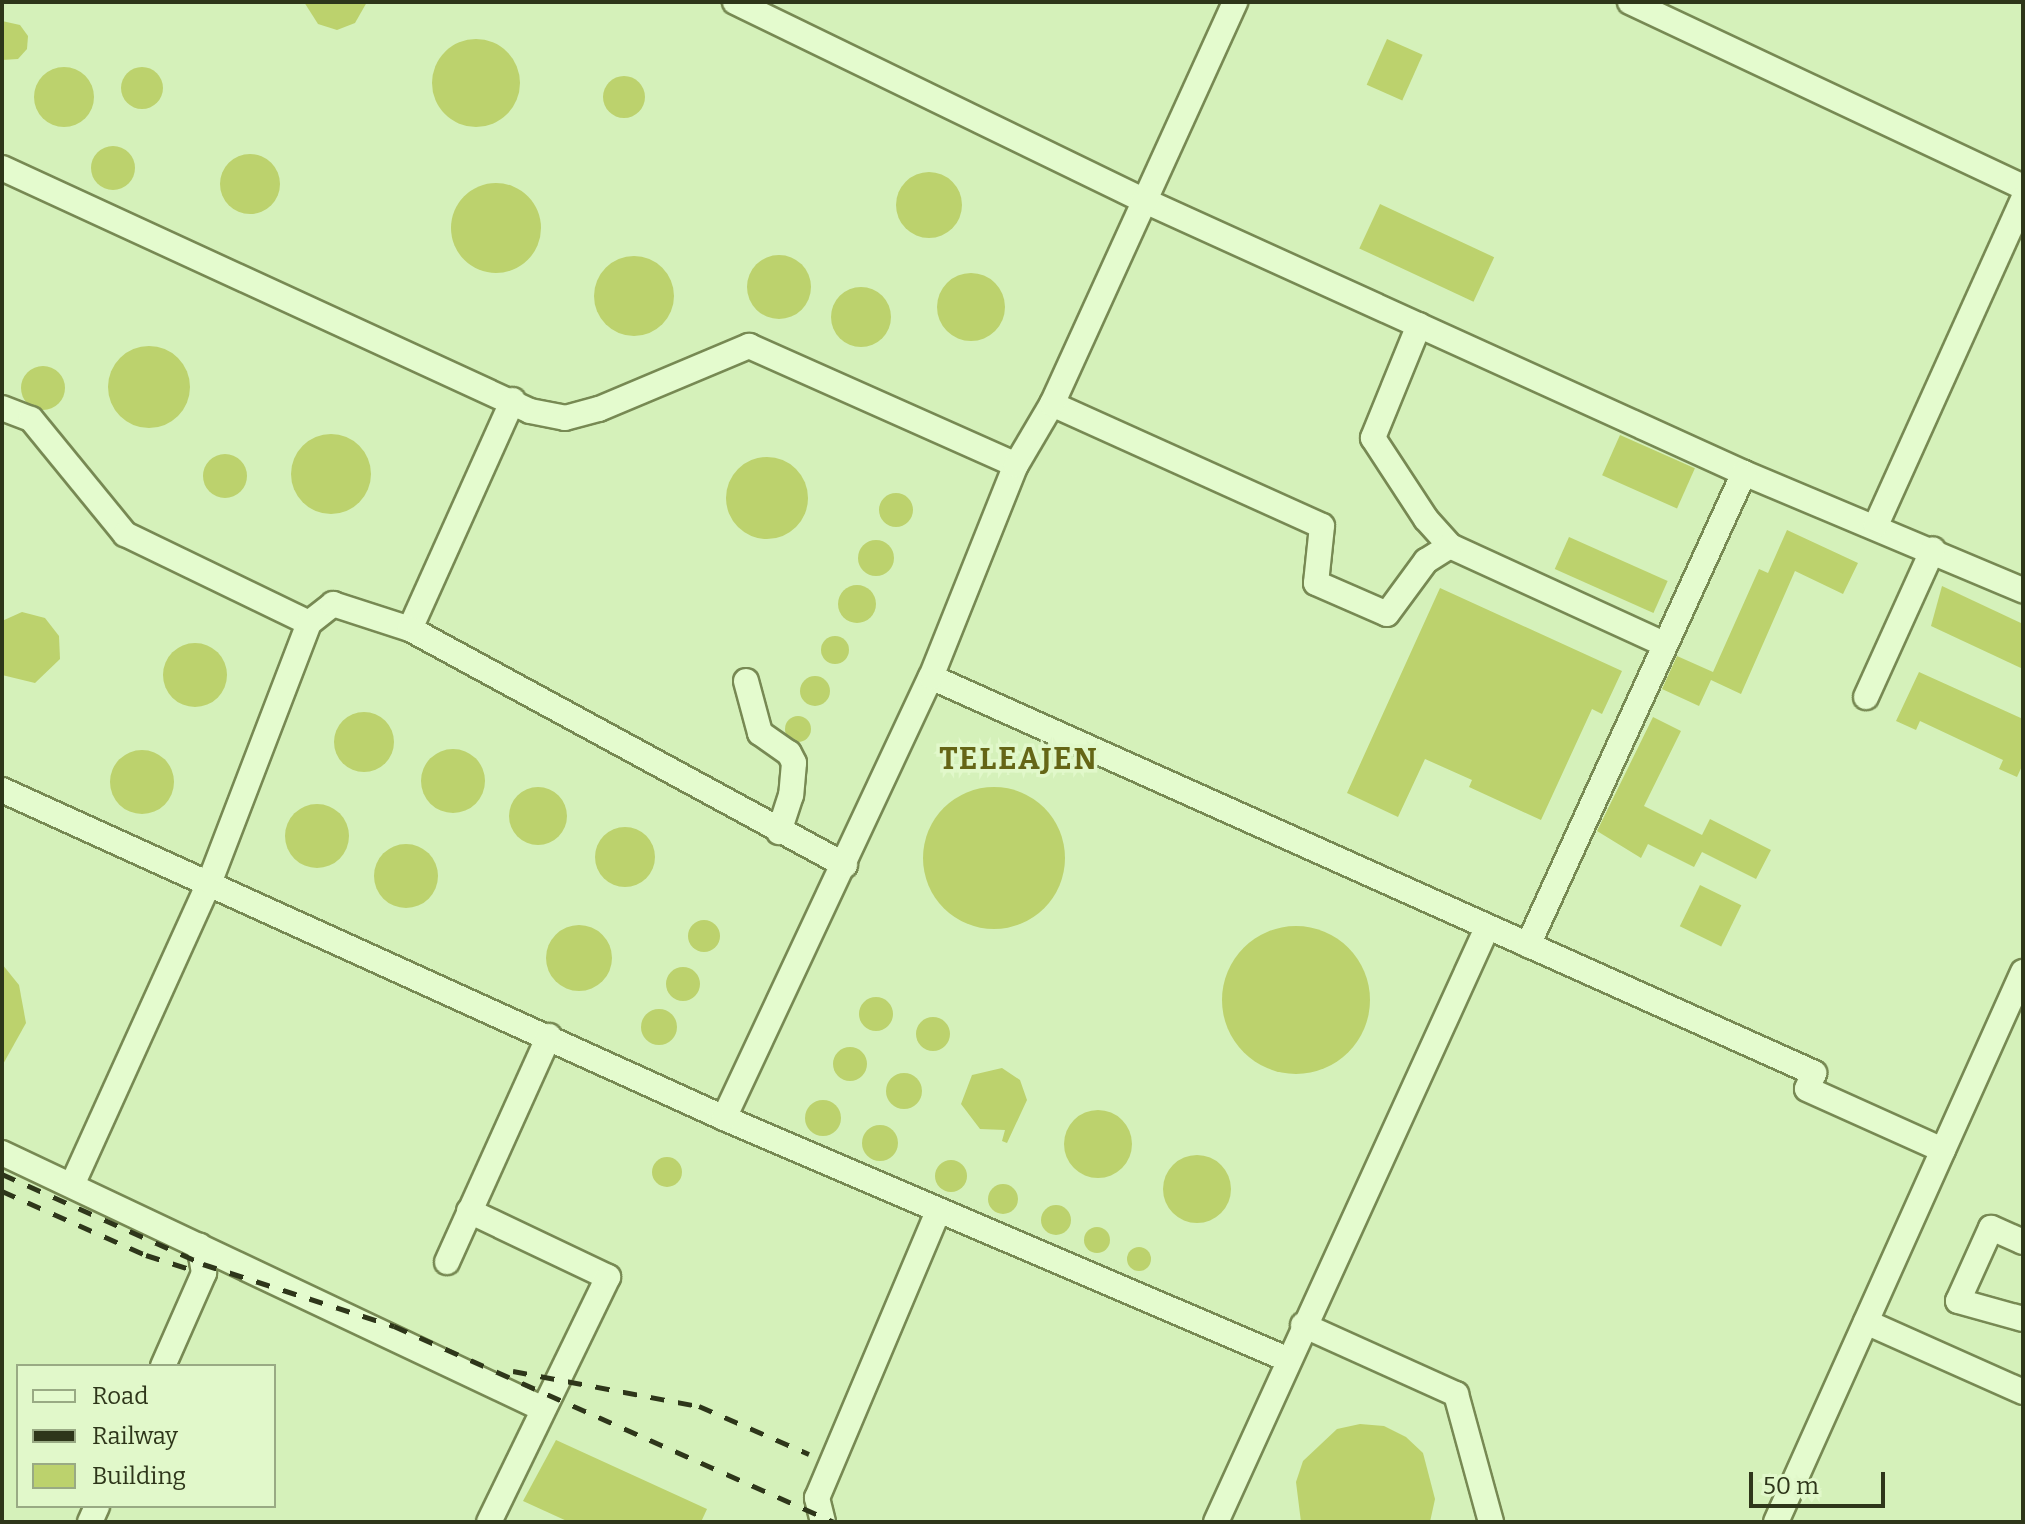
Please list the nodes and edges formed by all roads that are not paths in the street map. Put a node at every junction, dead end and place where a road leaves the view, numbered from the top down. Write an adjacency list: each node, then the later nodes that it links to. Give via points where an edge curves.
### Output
1 (735, 2): 6 (lane)
2 (1235, 2): 6 (lane)
3 (1630, 2): 5 (lane)
4 (2, 168): 9 (lane)
5 (2023, 187)
6 (1143, 200): 8 (lane); 10 (lane)
7 (2023, 200): 14 (lane)
8 (1419, 325): 13 (lane); 15 (lane, via 1373,438 1393,475)
9 (513, 400): 12 (lane, via 530,411 565,418 599,409 749,346); 19 (lane)
10 (1052, 404): 12 (lane); 15 (lane, via 1322,526 1316,583 1387,614 1426,561)
11 (2, 408): 18 (lane, via 31,419 125,534)
12 (1016, 465): 21 (lane)
13 (1744, 473): 14 (lane); 20 (lane)
14 (1876, 525): 16 (lane)
15 (1450, 546): 20 (lane)
16 (1933, 549): 17 (lane); 23 (lane)
17 (2023, 590)
18 (309, 623): 19 (lane, via 333,604); 27 (lane)
19 (410, 629): 25 (lane)
20 (1664, 644): 29 (lane)
21 (931, 677): 26 (lane); 28 (lane)
22 (746, 681): 25 (lane, via 760,733 789,753 794,763)
23 (1866, 697)
24 (2, 790): 27 (lane)
25 (779, 832): 26 (lane)
26 (845, 865): 32 (lane)
27 (210, 881): 31 (lane); 35 (lane)
28 (1487, 928): 29 (lane); 43 (lane)
29 (1528, 945): 33 (lane, via 1814,1073 1807,1089)
30 (2023, 973): 33 (lane)
31 (549, 1036): 32 (lane); 36 (lane)
32 (724, 1118): 37 (lane)
33 (1943, 1150): 42 (lane)
34 (2, 1153): 35 (lane)
35 (72, 1185): 39 (lane)
36 (469, 1211): 40 (lane); 47 (lane, via 608,1277)
37 (938, 1212): 44 (lane); 49 (lane, via 817,1498)
38 (2023, 1242): 41 (lane, via 1991,1228 1958,1301)
39 (199, 1245): 45 (lane, via 204,1273); 47 (lane)
40 (447, 1262)
41 (2023, 1319)
42 (1866, 1322): 46 (lane); 52 (lane)
43 (1303, 1325): 44 (lane); 51 (lane, via 1456,1394)
44 (1289, 1360): 50 (lane)
45 (164, 1364)
46 (2023, 1392)
47 (541, 1408): 48 (lane)
48 (489, 1522)
49 (823, 1522)
50 (1216, 1522)
51 (1491, 1522)
52 (1776, 1522)

